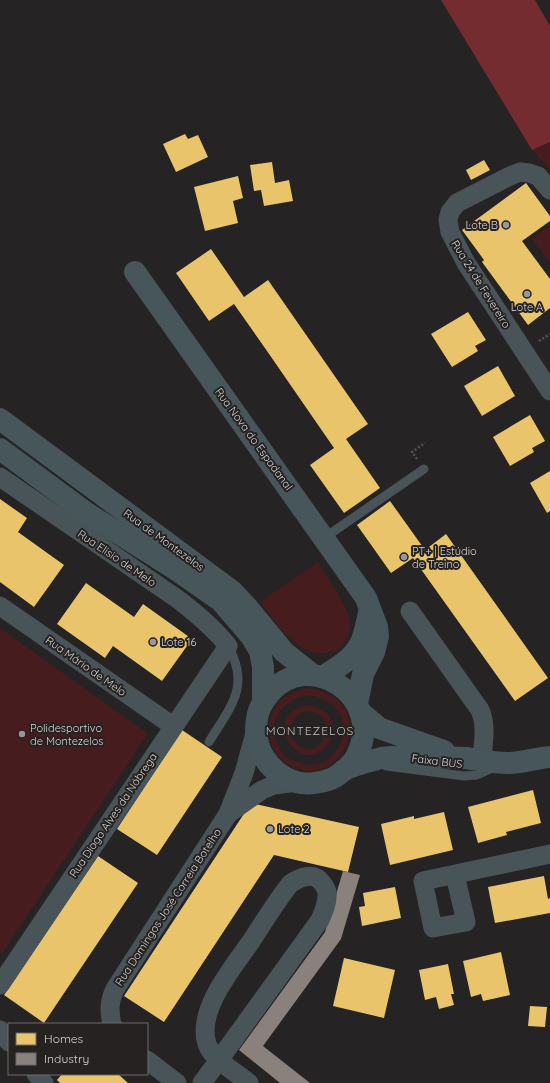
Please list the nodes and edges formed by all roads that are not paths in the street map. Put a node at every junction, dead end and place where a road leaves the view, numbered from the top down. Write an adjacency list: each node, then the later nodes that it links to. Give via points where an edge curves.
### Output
1 (550, 190): 3 (street, Rua 24 de Fevereiro, via 538,176 520,172 457,204 450,212 448,220 450,232 466,262)
2 (135, 272): 10 (street, Rua Nova do Espadanal)
3 (550, 391)
4 (0, 420): 9 (street, Rua de Montezelos)
5 (0, 432): 9 (street, via 48,466)
6 (0, 449): 16 (street, Rua de Montezelos, via 88,514 221,601 251,636 260,651 263,667)
7 (424, 469): 10 (lane)
8 (0, 477): 14 (street, Rua Elísio de Melo, via 179,600 207,623)
9 (102, 495): 15 (street, Rua de Montezelos, via 232,591 284,652)
10 (324, 538): 12 (street, Rua Nova do Espadanal, via 361,589)
11 (0, 606): 18 (street, Rua Mário de Melo)
12 (370, 608): 15 (street, via 359,647 348,659); 17 (street, Rua Nova do Espadanal, via 378,640 363,674)
13 (410, 611): 22 (street, via 480,710 483,723)
14 (228, 646): 18 (street, Rua Diogo Alves da Nóbrega); 20 (lane, via 237,666 239,686)
15 (318, 676): 16 (street, via 298,676 284,681 272,690); 17 (street, via 346,689)
16 (263, 702): 19 (street, via 257,717)
17 (358, 708): 22 (street, via 375,726 389,733); 24 (street, via 363,721 363,738)
18 (173, 726): 29 (street, Rua Diogo Alves da Nóbrega)
19 (255, 733): 25 (street, via 259,749 268,764 281,776); 26 (street, via 244,773)
20 (209, 742)
21 (550, 756): 23 (street)
22 (473, 759): 23 (street); 24 (street, via 396,757 382,758)
23 (506, 763): 24 (lane, Faixa BUS, via 477,775 464,776)
24 (355, 766): 25 (street, via 332,779 314,783)
25 (297, 782): 26 (street, via 274,785 262,790)
26 (228, 814): 30 (street, Rua Domingos José Correia Botelho, via 114,989 110,1005)
27 (550, 854): 28 (street)
28 (455, 875)
29 (0, 985)
30 (112, 1023)
31 (0, 1030): 32 (street)
32 (8, 1041)
33 (219, 1060): 33 (street, via 320,920 327,901 327,891 316,878 298,878 290,884 222,983 208,1015 205,1034 207,1044); 38 (street); 39 (street)
34 (148, 1061): 37 (street)
35 (37, 1075): 36 (street)
36 (44, 1083)
37 (177, 1083)
38 (202, 1083)
39 (249, 1083)

